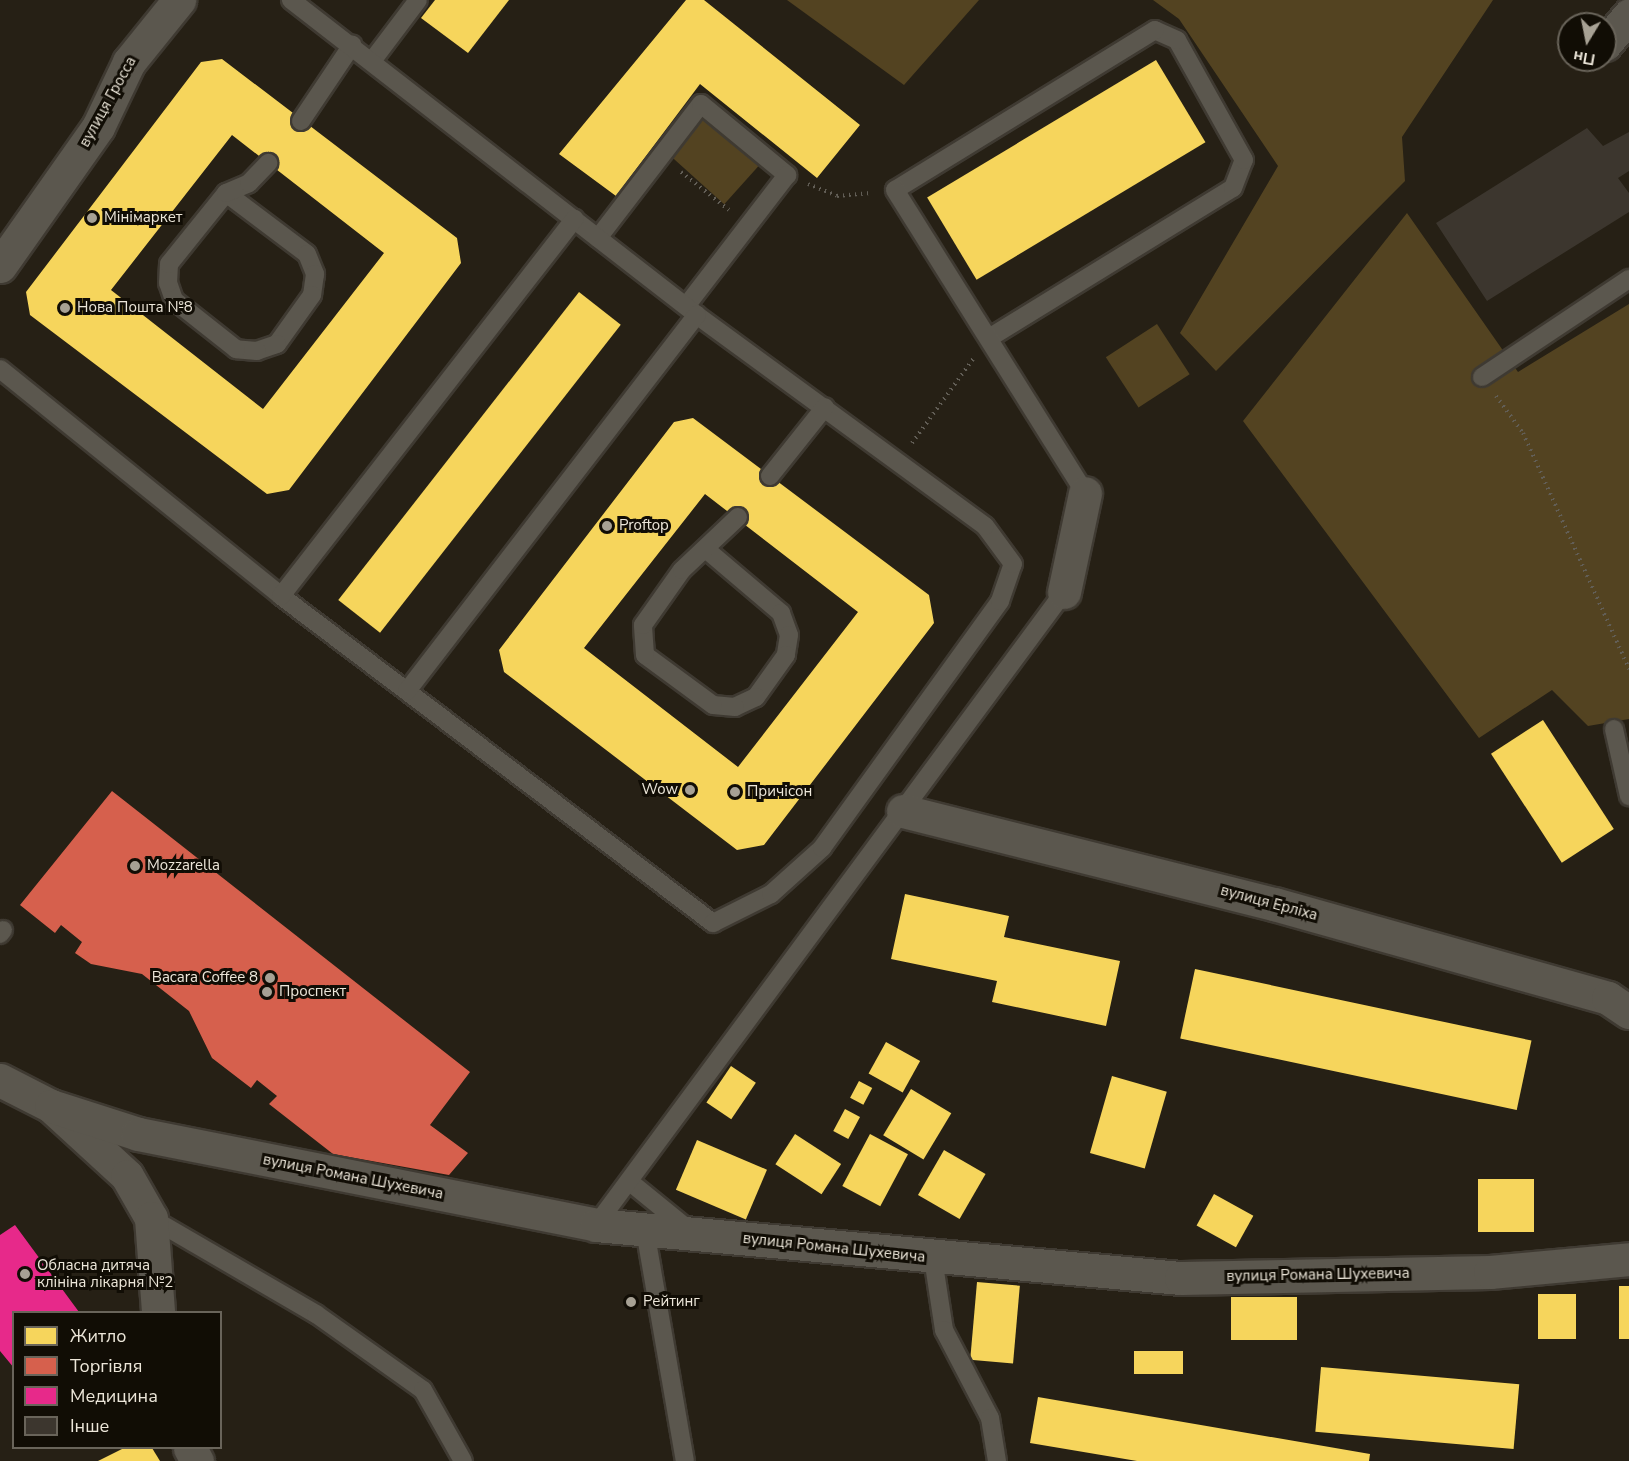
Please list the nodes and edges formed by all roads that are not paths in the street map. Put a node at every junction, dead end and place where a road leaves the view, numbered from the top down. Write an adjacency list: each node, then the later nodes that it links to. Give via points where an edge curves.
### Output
1 (179, 0): 13 (street, вулиця Гросса, via 129,62 98,127)
2 (291, 0): 6 (lane)
3 (418, 0): 7 (lane)
4 (1629, 15): 5 (street)
5 (1617, 30)
6 (352, 45): 7 (lane); 8 (lane)
7 (372, 61): 11 (lane)
8 (301, 121)
9 (268, 163): 10 (lane, via 249,183)
10 (226, 193): 10 (lane, via 170,264 168,283 174,300 236,349 256,351 277,344 312,295 315,274 307,254)
11 (575, 219): 12 (lane); 25 (lane)
12 (598, 238): 15 (lane); 15 (lane, via 701,104 787,175)
13 (0, 266)
14 (1629, 279): 18 (lane)
15 (691, 310): 19 (lane); 26 (lane)
16 (989, 338): 16 (lane, via 1233,188 1244,160 1177,40 1155,30 895,190); 21 (lane)
17 (0, 369): 25 (lane)
18 (1482, 377)
19 (825, 407): 20 (lane); 26 (lane, via 985,526 1013,564 1000,601 822,848 771,894 713,923)
20 (770, 476)
21 (1085, 492): 24 (street)
22 (738, 517): 23 (lane)
23 (708, 550): 23 (lane, via 682,570 643,626 645,655 712,705 735,707 756,697 786,656 789,635 781,613)
24 (1064, 592): 29 (lane)
25 (281, 596): 26 (lane)
26 (407, 691)
27 (1614, 729): 28 (lane)
28 (1629, 796)
29 (903, 811): 30 (street, вулиця Ерліха, via 1274,904 1608,998); 33 (lane)
30 (1629, 1012)
31 (0, 1080): 32 (street)
32 (51, 1106): 34 (street, via 128,1176); 35 (street, вулиця Романа Шухевича, via 138,1134)
33 (630, 1182): 35 (lane); 37 (lane)
34 (151, 1218): 40 (street); 41 (lane, via 316,1314 423,1390)
35 (596, 1225): 36 (street, вулиця Романа Шухевича)
36 (645, 1230): 37 (street, вулиця Романа Шухевича); 42 (lane)
37 (695, 1234): 38 (street, вулиця Романа Шухевича)
38 (933, 1257): 39 (street, вулиця Романа Шухевича, via 1182,1278 1490,1272); 43 (lane, via 944,1330 990,1418)
39 (1629, 1259)
40 (158, 1311)
41 (463, 1461)
42 (685, 1461)
43 (997, 1461)

